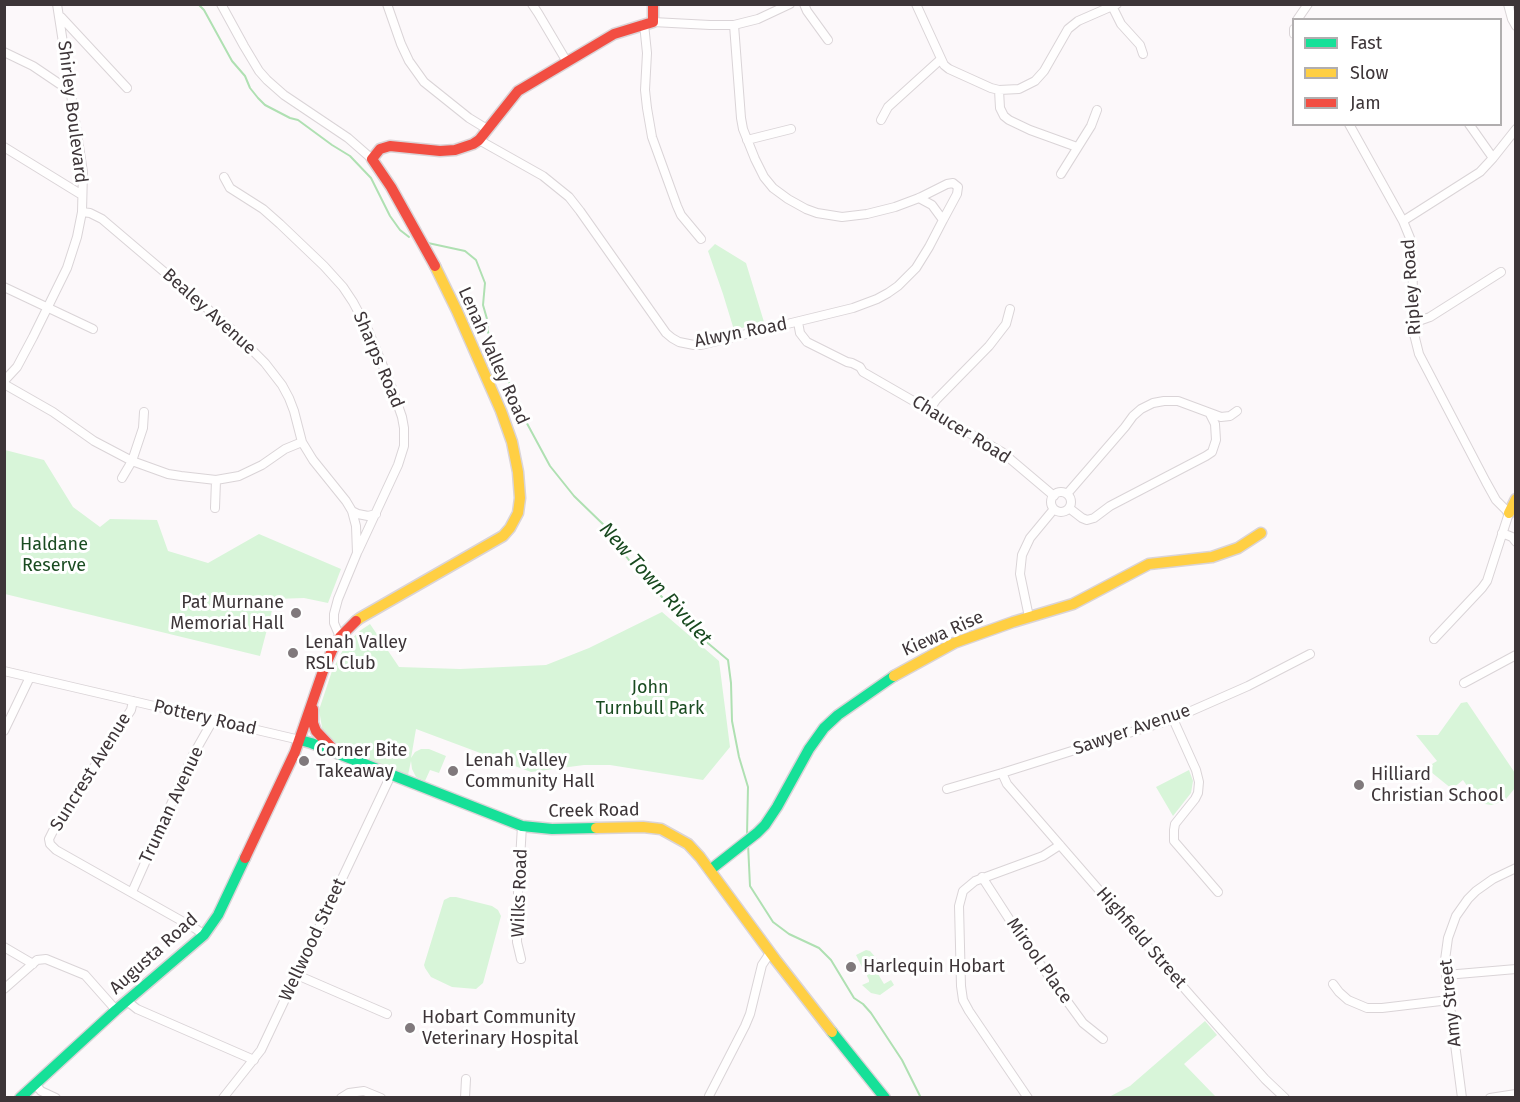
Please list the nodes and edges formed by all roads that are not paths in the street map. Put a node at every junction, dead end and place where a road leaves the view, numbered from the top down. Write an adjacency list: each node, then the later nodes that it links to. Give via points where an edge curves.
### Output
1 (57, 4): 12 (street, Shirley Boulevard)
2 (221, 4): 37 (street, Lenah Valley Road, via 267,80)
3 (387, 4): 29 (street, via 409,61 424,82)
4 (532, 4): 21 (street)
5 (653, 4): 14 (street)
6 (804, 4): 17 (street)
7 (916, 4): 20 (street)
8 (1308, 4): 13 (street)
9 (1508, 4): 16 (street)
10 (786, 5): 15 (street, via 758,19)
11 (1114, 5): 19 (street, via 1121,24); 23 (street, via 1068,29 1035,81 1019,89)
12 (60, 16): 22 (street); 24 (street, Shirley Boulevard)
13 (1298, 18)
14 (649, 23): 15 (street); 21 (street, via 614,34); 45 (street, via 645,90 652,136 681,215)
15 (734, 25): 33 (street, via 741,118)
16 (1515, 26)
17 (828, 40)
18 (4, 52): 24 (street)
19 (1143, 54)
20 (940, 59): 23 (street, via 949,69); 26 (street, via 888,107)
21 (567, 62): 29 (street, via 518,91)
22 (127, 88)
23 (999, 90): 35 (street, via 1000,108 1009,120)
24 (70, 91): 40 (street, Shirley Boulevard, via 83,172)
25 (1097, 110): 35 (street)
26 (881, 120)
27 (1350, 126): 44 (street, Ripley Road)
28 (1471, 126): 36 (street)
29 (487, 129): 32 (street)
30 (790, 129): 33 (street)
31 (1515, 129): 36 (street)
32 (479, 140): 37 (street, via 468,147 447,151 390,146 380,149); 50 (street, Alwyn Road, via 543,176 568,197 672,338 701,345)
33 (747, 140): 41 (street, via 773,188 817,213 854,216)
34 (4, 147): 40 (street)
35 (1077, 147): 38 (street)
36 (1493, 158): 44 (street, via 1480,172)
37 (372, 159): 76 (street, Lenah Valley Road, via 428,253 497,402 512,442 520,498 518,513 503,536 360,618)
38 (1061, 174)
39 (224, 177): 70 (street, Sharps Road, via 230,188 263,209 343,287 380,356 402,417 405,437)
40 (82, 195): 42 (street, Shirley Boulevard)
41 (919, 198): 43 (street, via 932,205); 43 (street, Alwyn Road, via 947,184 956,185 957,194)
42 (82, 212): 48 (street, Shirley Boulevard, via 68,268); 58 (street, Bealey Avenue, via 102,219 229,327 265,363 289,398)
43 (943, 220): 50 (street, Alwyn Road, via 916,268 898,286 864,304)
44 (1403, 221): 51 (street, Ripley Road, via 1412,251)
45 (701, 239)
46 (1501, 272): 51 (street)
47 (4, 287): 48 (street)
48 (49, 308): 52 (street); 53 (street, Shirley Boulevard)
49 (1010, 309): 54 (street, via 1006,324 989,346)
50 (798, 322): 54 (street, Chaucer Road, via 807,342 860,367)
51 (1413, 323): 69 (street, Ripley Road, via 1419,354 1428,372 1492,494)
52 (93, 329)
53 (4, 383): 59 (street)
54 (930, 409): 63 (street, Chaucer Road, via 1002,452)
55 (1237, 411): 57 (street, via 1230,416)
56 (144, 412): 59 (street, via 143,429)
57 (1210, 414): 62 (street, via 1178,401 1153,403 1142,409); 66 (street, via 1216,440 1206,456 1094,518 1082,518)
58 (302, 442): 61 (street, via 252,471); 68 (street)
59 (132, 461): 60 (street); 61 (street, via 168,474)
60 (122, 478)
61 (216, 480): 65 (street)
62 (1067, 494): 63 (street); 66 (street)
63 (1054, 496): 67 (street)
64 (1515, 499): 69 (street)
65 (215, 507)
66 (1069, 508): 67 (street, via 1064,512)
67 (1054, 509): 75 (street, via 1029,538 1022,555 1020,574)
68 (352, 511): 70 (street); 74 (street)
69 (1509, 513): 72 (street)
70 (376, 514): 74 (street, Sharps Road)
71 (1261, 533): 75 (street, Kiewa Rise, via 1238,548 1212,557 1149,564 1077,602)
72 (1502, 533): 73 (street); 77 (street, via 1482,588)
73 (1515, 542)
74 (357, 553): 76 (street, Sharps Road, via 333,614)
75 (1029, 617): 96 (street, Kiewa Rise, via 934,653 892,676 832,720 808,749 758,833)
76 (340, 636): 84 (street, Lenah Valley Road)
77 (1434, 639)
78 (1310, 654): 85 (street, Sawyer Avenue)
79 (1515, 655): 82 (street)
80 (4, 671): 81 (street, Pottery Road)
81 (30, 677): 83 (street, Pottery Road); 87 (street)
82 (1464, 683)
83 (133, 701): 86 (street, Pottery Road); 98 (street, Suncrest Avenue, via 49,839 56,850)
84 (313, 703): 88 (street, Lenah Valley Road); 89 (street, Lenah Valley Road, via 316,731)
85 (1173, 719): 90 (street, Sawyer Avenue); 99 (street, via 1196,770 1199,788 1175,824 1174,841)
86 (213, 720): 88 (street, Pottery Road); 98 (street, Truman Avenue, via 192,757)
87 (4, 731)
88 (300, 740): 89 (street, Creek Road); 100 (street, Augusta Road, via 228,897)
89 (336, 753): 91 (street, Creek Road)
90 (1002, 773): 92 (street, Sawyer Avenue); 94 (street, Highfield Street, via 1007,784)
91 (391, 775): 93 (street, Creek Road); 106 (street, Wellwood Street)
92 (946, 789)
93 (522, 826): 96 (street, Creek Road, via 655,828 688,844); 103 (street, Wilks Road, via 517,942)
94 (1060, 845): 97 (street, via 1043,856); 128 (street, Highfield Street)
95 (1515, 868): 107 (street, Amy Street, via 1484,885 1462,908 1448,938)
96 (710, 870): 102 (street, Creek Road)
97 (982, 877): 114 (street, Mirool Place, via 1083,1023); 127 (street, via 966,888 959,900 962,994 966,1006)
98 (132, 892): 100 (street, Suncrest Avenue)
99 (1218, 892)
100 (204, 934): 111 (street, Augusta Road)
101 (4, 947): 104 (street)
102 (770, 953): 119 (street, via 762,965 746,1026); 126 (street, Creek Road)
103 (521, 960)
104 (33, 963): 109 (street); 112 (street, via 46,959 85,975)
105 (1515, 969): 107 (street)
106 (297, 975): 113 (street); 115 (street, Wellwood Street)
107 (1446, 975): 110 (street, Amy Street)
108 (1333, 984): 110 (street, via 1348,1000 1367,1008)
109 (4, 989)
110 (1449, 1000): 129 (street, Amy Street)
111 (127, 1001): 112 (street, Augusta Road); 115 (street, via 137,1010)
112 (116, 1010): 117 (street, Augusta Road)
113 (387, 1014)
114 (1103, 1039)
115 (254, 1060): 122 (street, Wellwood Street)
116 (466, 1079): 125 (street)
117 (35, 1084): 120 (street, Augusta Road); 121 (street)
118 (1515, 1094): 130 (street)
119 (709, 1096)
120 (20, 1098)
121 (56, 1098)
122 (223, 1098)
123 (341, 1098): 124 (street, via 357,1092)
124 (381, 1098)
125 (465, 1098)
126 (885, 1098)
127 (1028, 1098)
128 (1285, 1098)
129 (1462, 1098)
130 (1490, 1098)

